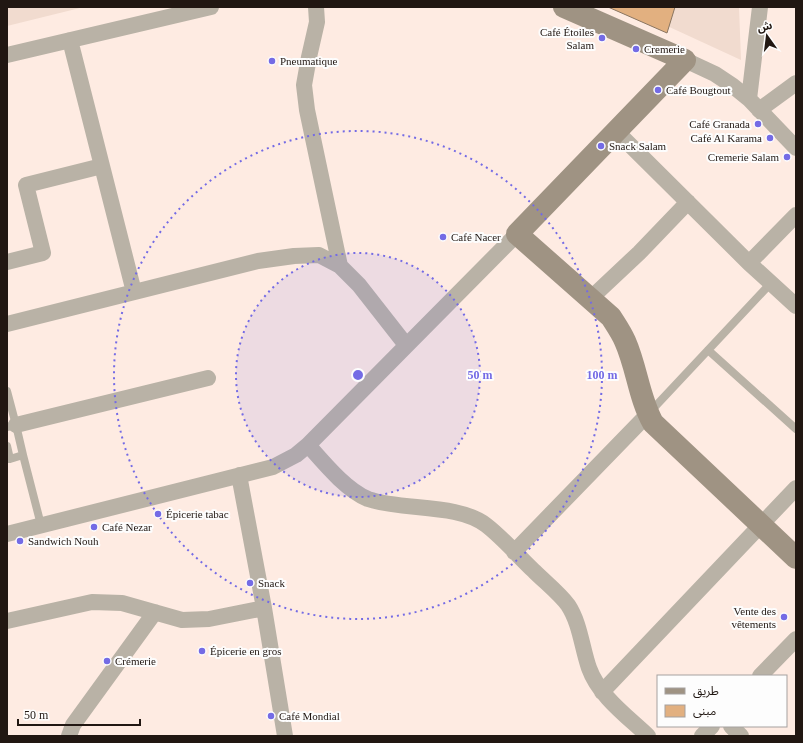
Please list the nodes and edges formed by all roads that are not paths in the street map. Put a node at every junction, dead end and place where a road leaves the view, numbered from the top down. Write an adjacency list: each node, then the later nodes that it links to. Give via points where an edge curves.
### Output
1 (211, 7): 5 (street)
2 (316, 7): 18 (street, via 317,22 304,85)
3 (564, 7): 7 (street)
4 (760, 7): 9 (street)
5 (70, 40): 6 (street); 12 (street)
6 (7, 55)
7 (685, 60): 9 (street, via 715,74); 10 (street)
8 (796, 83): 9 (street)
9 (754, 104): 11 (street)
10 (616, 131): 13 (street); 15 (street)
11 (796, 148)
12 (102, 166): 16 (street, via 26,185 43,253); 20 (street)
13 (688, 202): 17 (street); 21 (street)
14 (796, 215): 17 (street)
15 (517, 234): 21 (street); 24 (street)
16 (7, 262)
17 (750, 263): 19 (street)
18 (340, 266): 20 (street, via 320,255 294,256 258,261); 24 (street, via 359,285)
19 (771, 283): 22 (street); 25 (lane)
20 (134, 292): 23 (street)
21 (590, 299): 28 (street, via 611,317 620,330)
22 (796, 306)
23 (7, 324)
24 (406, 345): 31 (street)
25 (708, 350): 28 (lane); 30 (lane)
26 (208, 378): 29 (street)
27 (7, 391): 29 (lane)
28 (648, 414): 37 (street, via 653,423); 39 (street)
29 (12, 426): 33 (lane)
30 (796, 429)
31 (308, 445): 34 (street, via 296,455 273,467); 39 (street, via 353,490 368,498 452,512 471,518 485,525)
32 (7, 446): 33 (lane, via 10,459)
33 (24, 455): 36 (lane)
34 (238, 475): 36 (street); 41 (street)
35 (796, 488): 37 (street)
36 (41, 525): 38 (street)
37 (761, 526): 40 (street); 46 (street)
38 (7, 534)
39 (514, 552): 46 (street, via 568,606 589,669)
40 (796, 558)
41 (264, 608): 42 (street, via 209,619 182,620); 50 (street)
42 (154, 612): 43 (street, via 122,603 92,602); 49 (street, via 73,725)
43 (7, 622)
44 (796, 639): 45 (street)
45 (761, 675)
46 (602, 692): 51 (street)
47 (711, 727): 52 (street)
48 (732, 727): 53 (street)
49 (69, 736)
50 (285, 736)
51 (648, 736)
52 (702, 736)
53 (741, 736)

